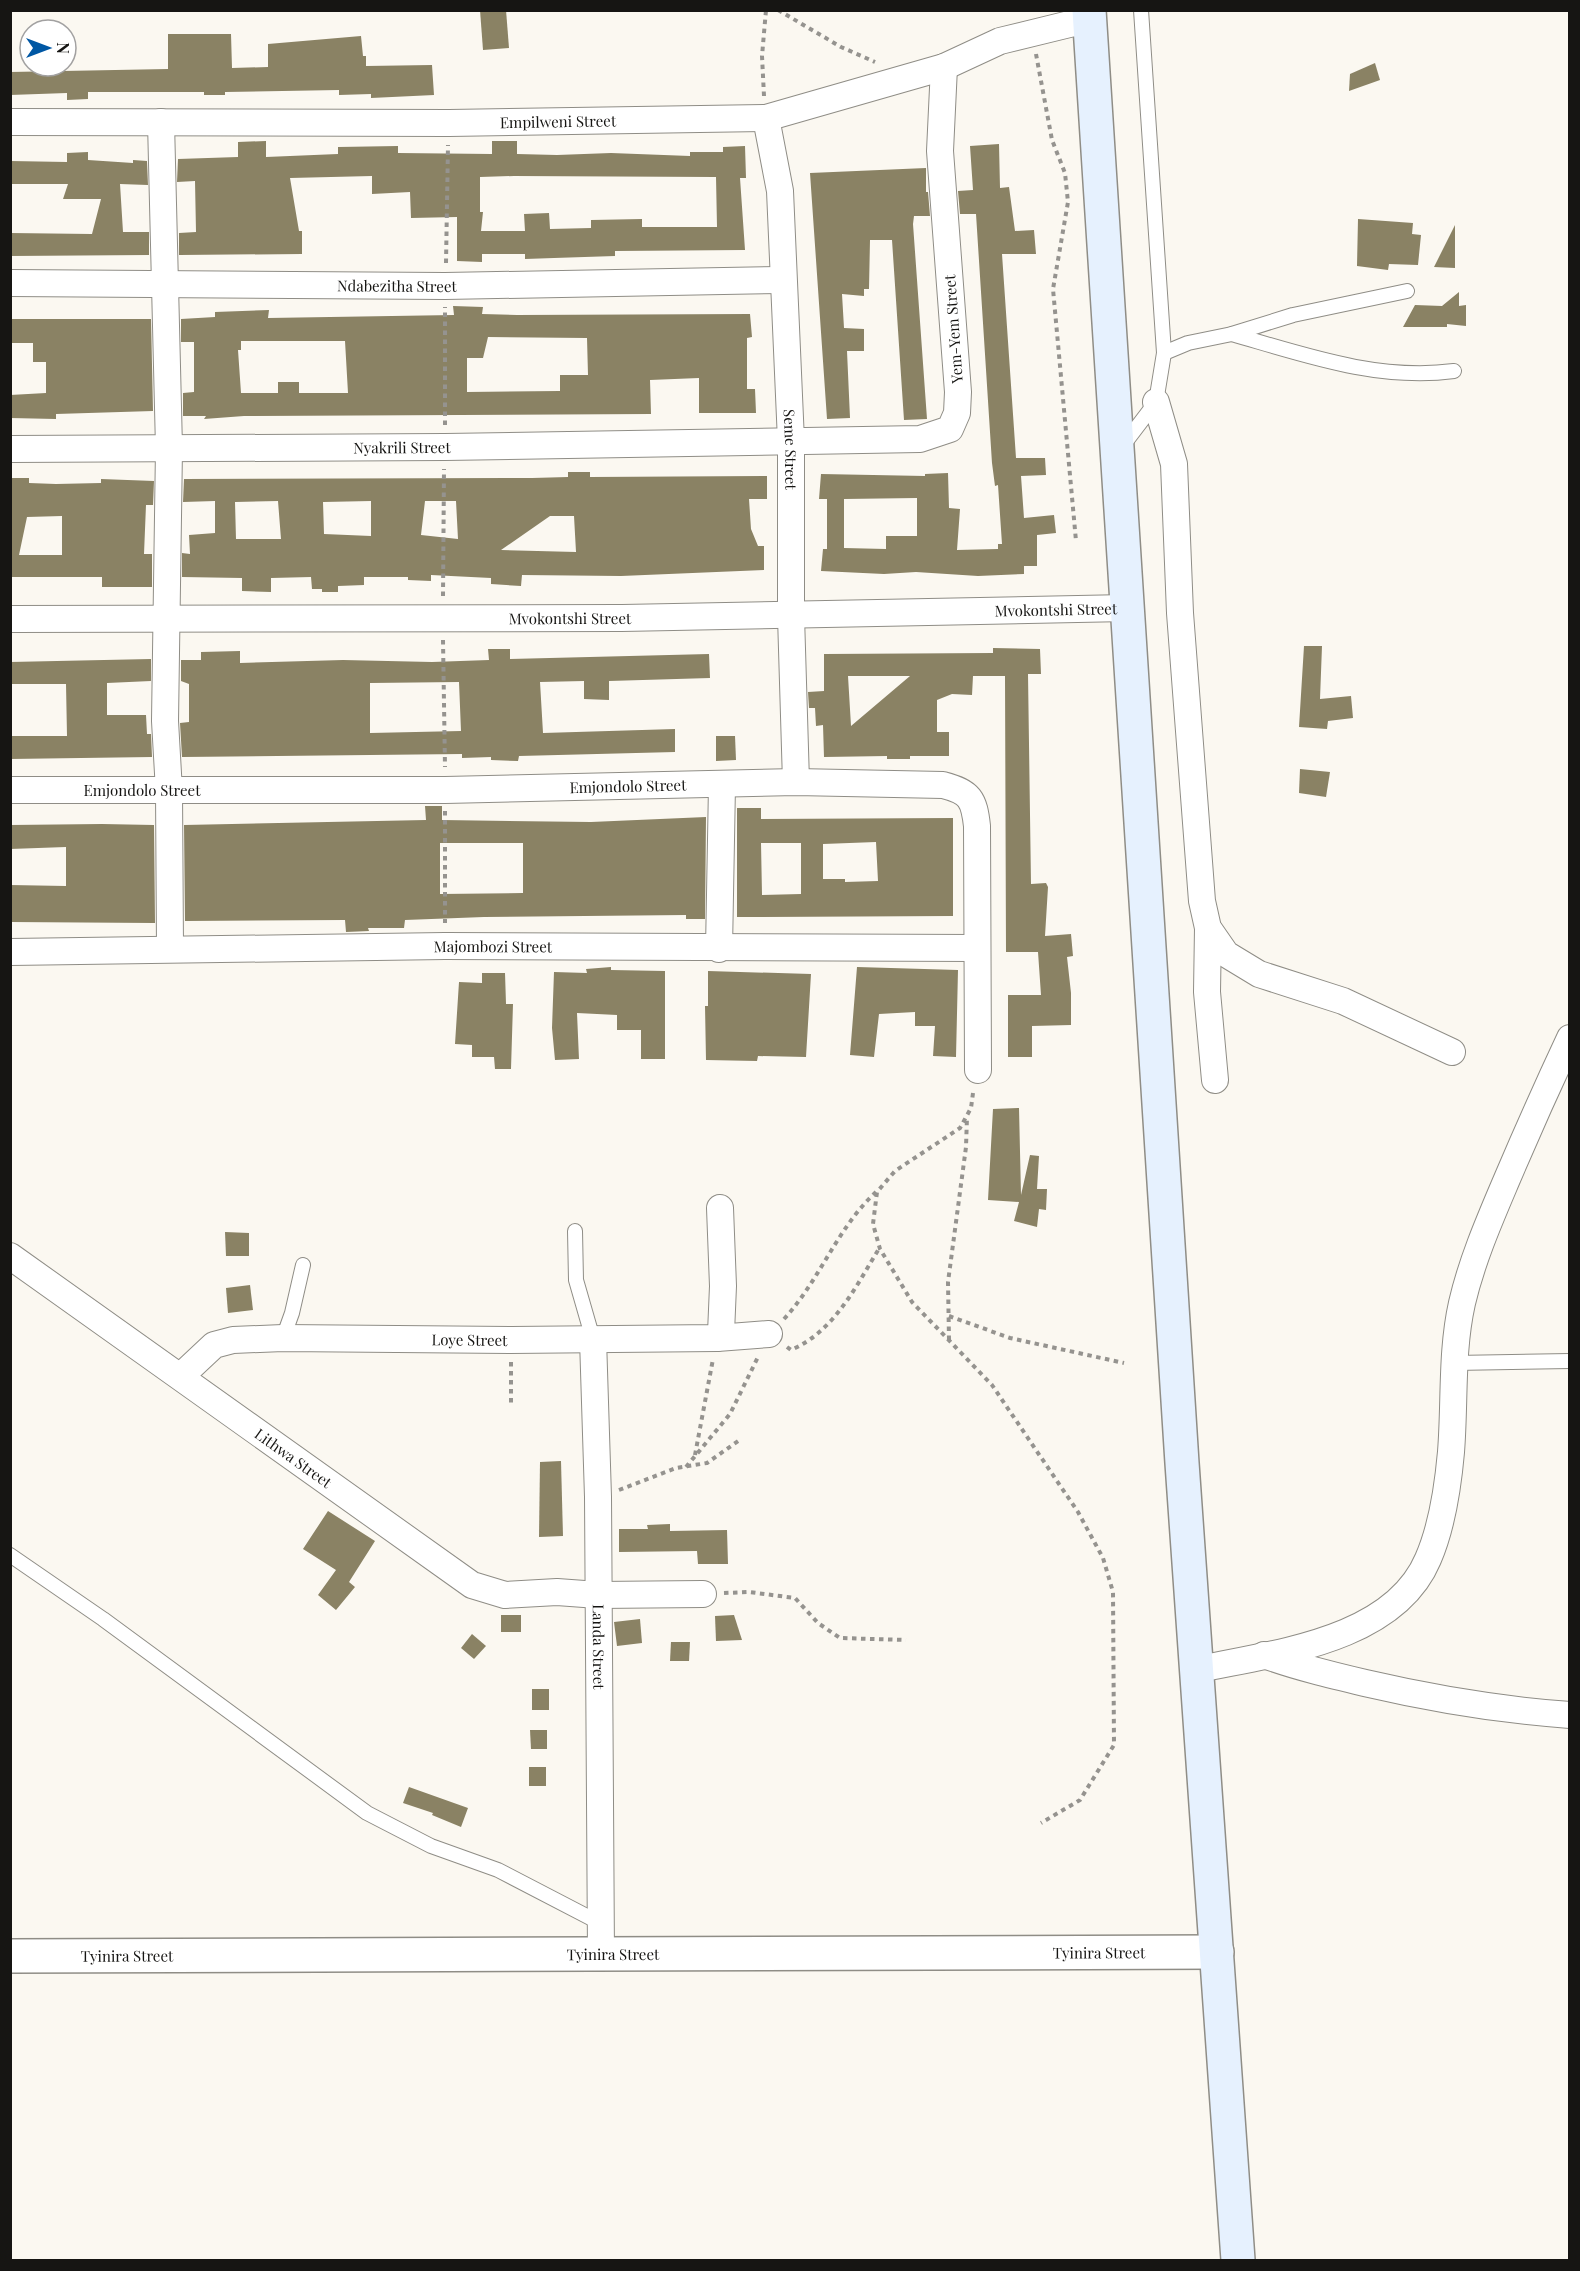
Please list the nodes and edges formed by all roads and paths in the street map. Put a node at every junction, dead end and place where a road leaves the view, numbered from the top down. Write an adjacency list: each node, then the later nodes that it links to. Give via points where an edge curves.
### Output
1 (766, 10): 8 (path, via 762,56)
2 (778, 10): 6 (path, via 841,47)
3 (1141, 10): 18 (lane)
4 (1090, 15): 5 (street, Empilweni Street); 25 (main road)
5 (1032, 32): 7 (street, Empilweni Street, via 1000,41); 26 (path, via 1052,140 1065,173 1068,202 1053,289)
6 (878, 63)
7 (944, 67): 8 (street, Empilweni Street); 21 (street, Yem-Yem Street, via 940,151 957,414 950,429 920,439)
8 (766, 118): 11 (street, Empilweni Street); 12 (street, Seme Street, via 780,191)
9 (10, 122): 10 (street, Empilweni Street)
10 (161, 122): 11 (street, Empilweni Street); 14 (street)
11 (449, 123): 15 (path)
12 (783, 280): 15 (street, Ndabezitha Street); 21 (street, Seme Street)
13 (10, 283): 14 (street, Ndabezitha Street)
14 (165, 284): 15 (street, Ndabezitha Street); 23 (street)
15 (445, 286): 22 (path)
16 (1407, 291): 17 (lane, via 1293,315)
17 (1232, 334): 18 (lane, via 1188,343); 19 (lane, via 1373,371 1422,375)
18 (1164, 353): 20 (lane)
19 (1454, 371)
20 (1156, 402): 25 (lane); 37 (street, via 1174,464 1180,614 1202,901)
21 (791, 441): 22 (street, Nyakrili Street); 28 (street, Seme Street)
22 (445, 447): 23 (street, Nyakrili Street); 29 (path)
23 (169, 448): 24 (street, Nyakrili Street); 31 (street)
24 (10, 449)
25 (1117, 454): 27 (main road)
26 (1076, 542)
27 (1127, 608): 28 (street, Mvokontshi Street); 75 (main road)
28 (791, 616): 29 (street, Mvokontshi Street); 32 (street, Seme Street)
29 (443, 618): 31 (street, Mvokontshi Street); 35 (path)
30 (10, 619): 31 (street, Mvokontshi Street)
31 (166, 620): 36 (street)
32 (796, 782): 33 (street, Emjondolo Street); 40 (street, Emjondolo Street, via 943,785 960,789 969,797 977,826)
33 (722, 785): 35 (street, Emjondolo Street); 41 (street)
34 (10, 790): 36 (street, Emjondolo Street)
35 (445, 790): 36 (street, Emjondolo Street); 38 (path)
36 (169, 792): 39 (street)
37 (1208, 928): 44 (street, via 1226,954 1259,974 1343,1001); 46 (street, via 1207,992)
38 (445, 946): 39 (street, Majombozi Street); 41 (street, Majombozi Street)
39 (170, 948): 42 (street, Majombozi Street)
40 (976, 948): 41 (street, Majombozi Street); 45 (street, Emjondolo Street)
41 (719, 949)
42 (10, 952)
43 (1568, 1046): 62 (street, via 1491,1215 1472,1267 1462,1303)
44 (1452, 1052)
45 (978, 1070): 47 (path)
46 (1215, 1080)
47 (967, 1114): 48 (path, via 960,1128 895,1171); 54 (path, via 948,1282)
48 (877, 1192): 51 (path, via 873,1224); 55 (path, via 856,1211 801,1300)
49 (720, 1208): 57 (street, via 723,1286 721,1333)
50 (575, 1231): 58 (lane, via 576,1280)
51 (880, 1246): 55 (path, via 849,1297 810,1342 791,1350); 60 (path, via 912,1302)
52 (10, 1256): 64 (street, Lithwa Street)
53 (303, 1265): 56 (lane)
54 (949, 1316): 60 (path); 63 (path, via 1010,1338)
55 (770, 1334): 57 (street, Loye Street); 67 (path, via 730,1414)
56 (284, 1338): 59 (street, Loye Street); 64 (street, Loye Street, via 233,1340 214,1345)
57 (717, 1338): 58 (street, Loye Street); 67 (path)
58 (592, 1339): 59 (street, Loye Street); 69 (street, Landa Street)
59 (511, 1340): 65 (path)
60 (949, 1341): 77 (path, via 992,1385 1078,1512 1103,1558 1113,1592 1114,1745 1080,1800)
61 (1569, 1361): 62 (lane)
62 (1454, 1363): 74 (street, via 1451,1453 1428,1560 1398,1600 1355,1630)
63 (1124, 1364)
64 (182, 1376): 72 (street, Lithwa Street, via 472,1585 505,1595)
65 (511, 1404)
66 (741, 1439): 68 (path, via 707,1463)
67 (694, 1456): 68 (path)
68 (686, 1467): 69 (path)
69 (598, 1497): 72 (street, Landa Street)
70 (10, 1556): 78 (lane, via 103,1619 368,1813 431,1846 498,1870)
71 (703, 1594): 72 (street, Lithwa Street); 73 (path, via 749,1592 795,1598 818,1623 840,1638)
72 (598, 1595): 78 (street, Landa Street)
73 (906, 1640)
74 (1263, 1654): 75 (street); 76 (street, via 1417,1696 1495,1709)
75 (1196, 1670): 79 (main road)
76 (1569, 1715)
77 (1041, 1823)
78 (601, 1939): 79 (street, Tyinira Street); 80 (street, Tyinira Street)
79 (1217, 1953): 81 (main road)
80 (10, 1956)
81 (1238, 2260)

